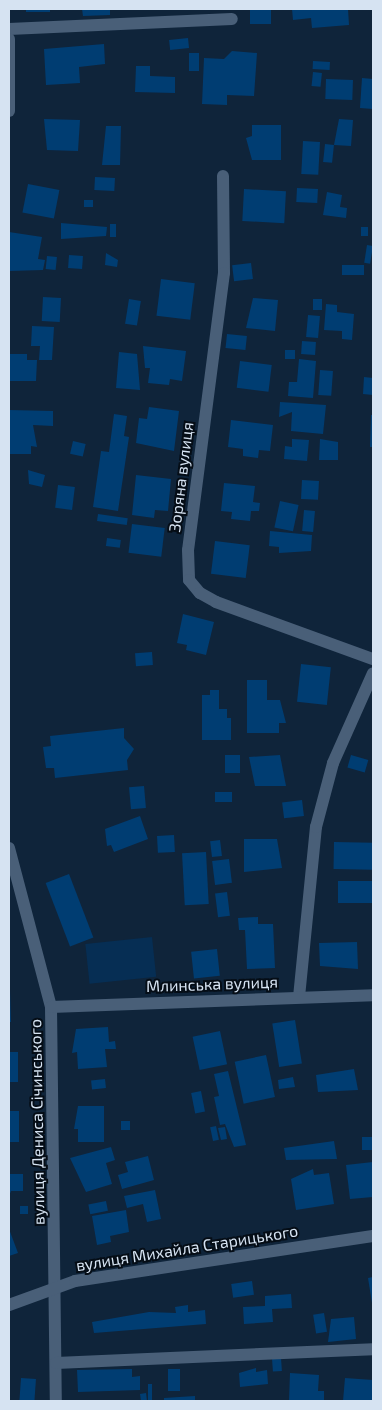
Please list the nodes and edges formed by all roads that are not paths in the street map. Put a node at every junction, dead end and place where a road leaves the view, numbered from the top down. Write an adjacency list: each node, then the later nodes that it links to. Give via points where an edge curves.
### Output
1 (232, 19): 2 (street)
2 (9, 29)
3 (9, 39): 4 (street)
4 (9, 111)
5 (222, 176): 6 (street, Зоряна вулиця, via 224,273 188,550 189,580 200,593 216,602)
6 (373, 658)
7 (373, 674): 10 (street, via 336,756 316,827)
8 (9, 848): 11 (street, вулиця Дениса Січинського)
9 (373, 995): 10 (street, Млинська вулиця)
10 (299, 997): 11 (street, Млинська вулиця)
11 (51, 1006): 13 (street, вулиця Дениса Січинського)
12 (373, 1236): 13 (street, вулиця Михайла Старицького)
13 (56, 1285): 14 (street, вулиця Михайла Старицького); 16 (street, вулиця Дениса Січинського)
14 (9, 1305)
15 (373, 1349): 16 (street)
16 (56, 1363): 17 (street, вулиця Дениса Січинського)
17 (56, 1401)

